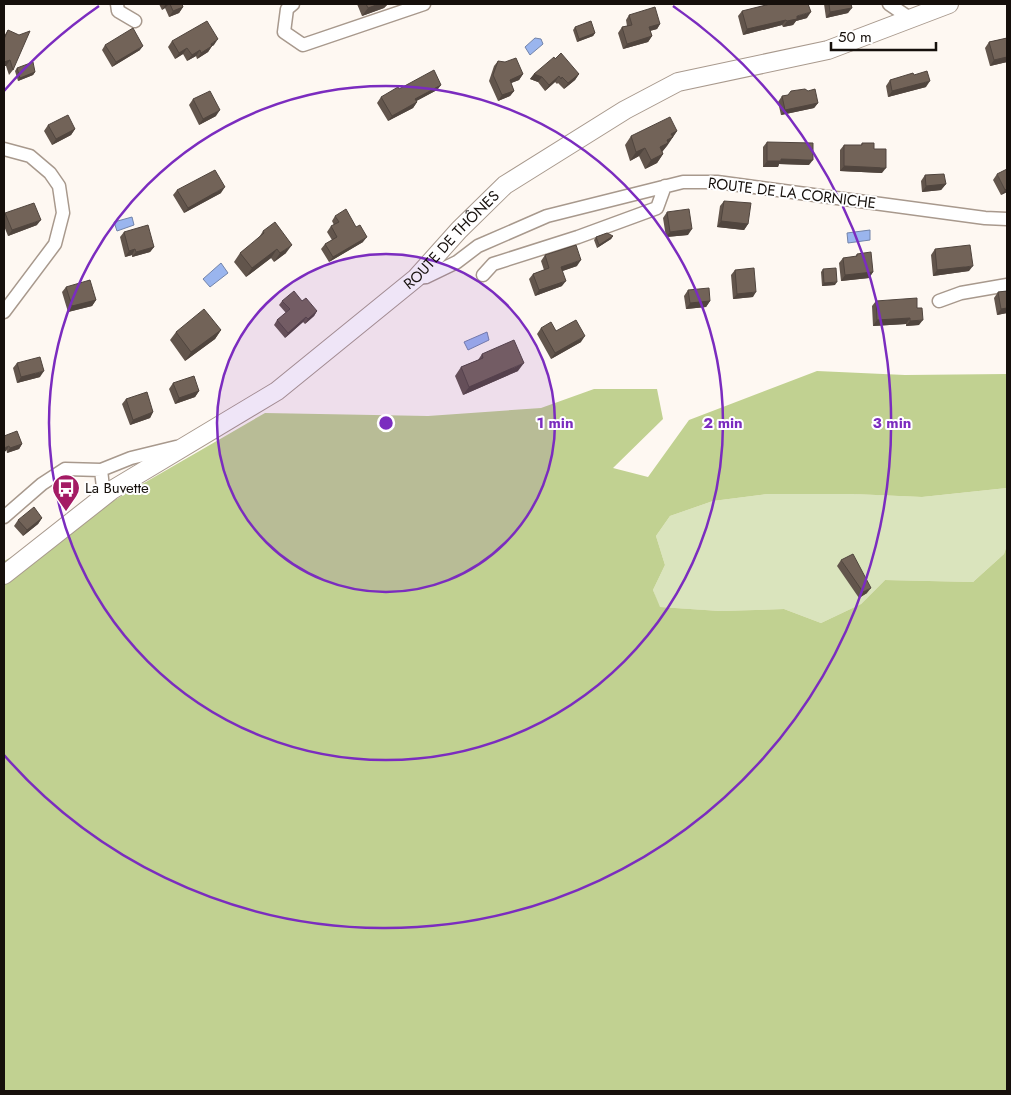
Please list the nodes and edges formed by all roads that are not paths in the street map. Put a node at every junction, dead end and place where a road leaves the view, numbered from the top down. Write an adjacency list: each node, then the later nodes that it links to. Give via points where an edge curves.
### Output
1 (117, 4): 7 (street, via 118,11)
2 (293, 4): 3 (street, via 287,9 284,32 303,45)
3 (424, 4)
4 (889, 4): 6 (street)
5 (949, 4): 6 (main road, ROUTE DE THÔNES)
6 (911, 19): 12 (main road, ROUTE DE THÔNES, via 828,50 678,82 625,110 505,185 458,230)
7 (135, 21)
8 (4, 149): 15 (street, via 30,156 50,173 59,186 63,213 55,244)
9 (665, 186): 10 (street, ROUTE DE LA CORNICHE, via 684,182 717,182); 11 (street, via 657,208 493,264); 12 (street, ROUTE DE LA CORNICHE, via 547,216 478,246 457,262 426,277)
10 (1007, 219)
11 (483, 275)
12 (416, 278): 16 (main road, ROUTE DE THÔNES, via 277,391)
13 (1007, 285): 14 (street, via 961,293)
14 (940, 301)
15 (4, 312)
16 (188, 444): 17 (street, via 131,458); 18 (main road, ROUTE DE THÔNES)
17 (101, 470): 18 (street); 19 (street, via 65,469)
18 (104, 496): 20 (main road, ROUTE DE THÔNES)
19 (4, 517)
20 (4, 575)

